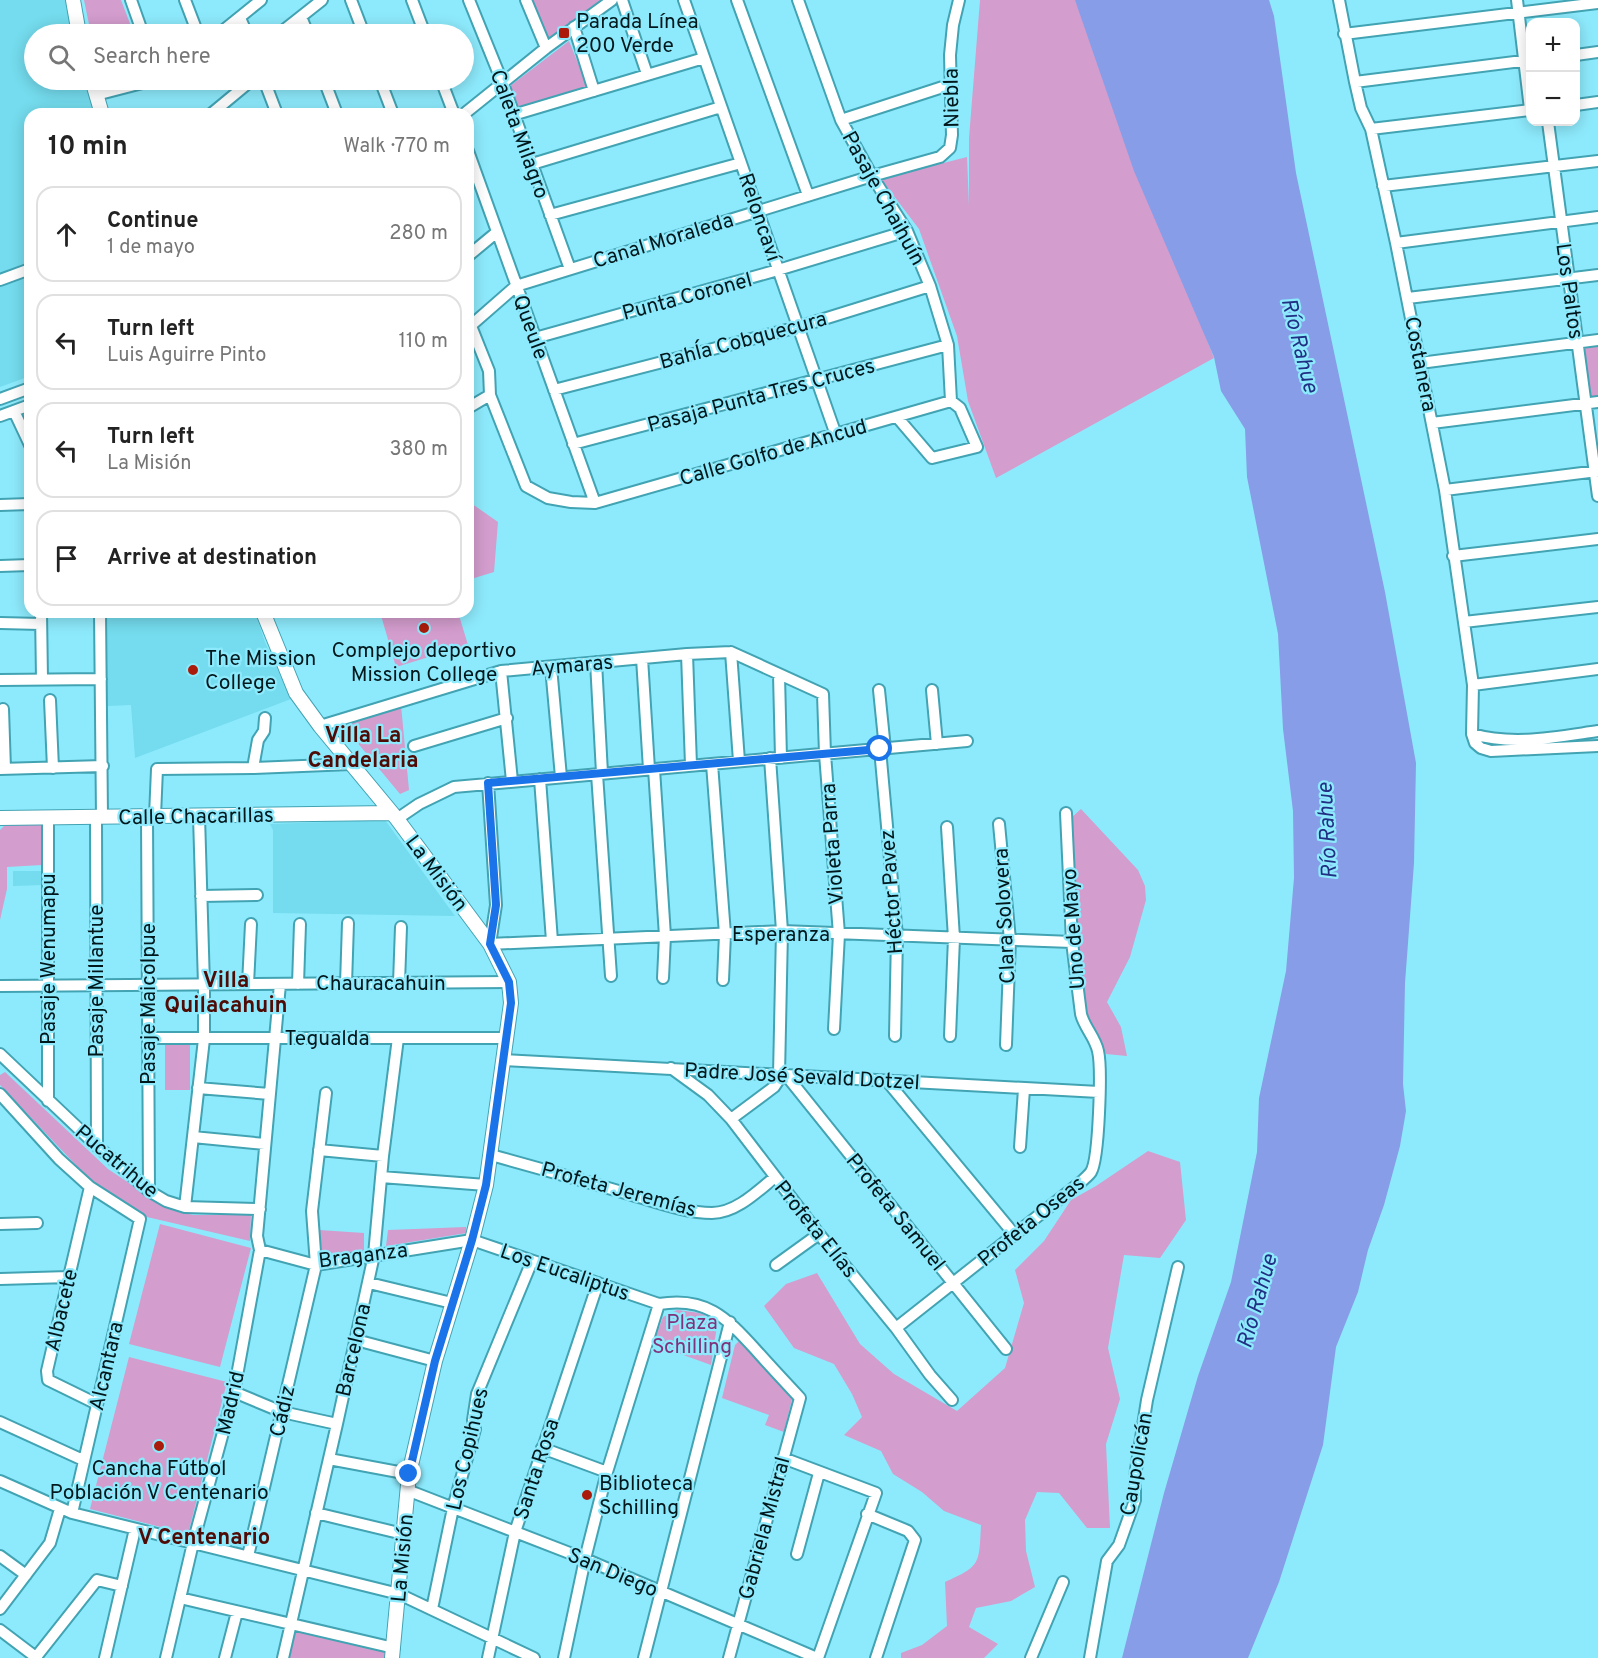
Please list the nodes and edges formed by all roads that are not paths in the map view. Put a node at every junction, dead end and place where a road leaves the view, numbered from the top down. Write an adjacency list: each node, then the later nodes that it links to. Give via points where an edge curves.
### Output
1 (73, 0): 22 (street)
2 (131, 0): 23 (street)
3 (185, 0): 24 (street)
4 (261, 0): 19 (street)
5 (322, 0): 21 (street)
6 (351, 0): 29 (street)
7 (412, 0): 30 (street)
8 (469, 0): 41 (street, Caleta Milagro)
9 (526, 0): 33 (street)
10 (612, 0): 31 (street)
11 (622, 0): 39 (street)
12 (684, 0): 37 (street, Reloncaví)
13 (737, 0): 76 (street)
14 (798, 0): 64 (street, Pasaje Chaihuín)
15 (959, 0): 42 (street, Niebla, via 950,55)
16 (1339, 0): 32 (street, Costanera)
17 (1517, 0): 20 (street)
18 (1598, 3): 20 (street)
19 (244, 9): 25 (street); 26 (street)
20 (1519, 13): 32 (street); 36 (street)
21 (301, 16): 27 (street); 28 (street)
22 (77, 24)
23 (139, 24)
24 (194, 24)
25 (229, 24)
26 (246, 24)
27 (291, 24)
28 (304, 24)
29 (360, 24)
30 (420, 24)
31 (574, 27): 33 (street); 50 (street)
32 (1344, 34): 40 (street, Costanera)
33 (546, 48): 41 (street)
34 (1598, 52): 35 (street)
35 (1580, 54)
36 (1526, 55)
37 (704, 58): 39 (street); 61 (street, Reloncaví)
38 (1526, 61): 40 (street)
39 (647, 74): 50 (street)
40 (1355, 82): 66 (street, Costanera)
41 (503, 84): 60 (street); 63 (street, Caleta Milagro)
42 (952, 84): 64 (street); 72 (street, Niebla, via 950,148 940,158)
43 (95, 90): 51 (street)
44 (115, 90): 51 (street)
45 (240, 90): 55 (street)
46 (268, 90): 56 (street)
47 (328, 90): 57 (street)
48 (384, 90): 58 (street)
49 (445, 90): 59 (street)
50 (594, 91): 63 (street)
51 (96, 95): 54 (street)
52 (1598, 102): 53 (street)
53 (1580, 104)
54 (100, 108)
55 (218, 108)
56 (275, 108)
57 (335, 108)
58 (391, 108)
59 (452, 108)
60 (472, 108)
61 (722, 108): 68 (street, Reloncaví); 69 (street)
62 (1526, 110): 66 (street)
63 (513, 115): 69 (street, Caleta Milagro)
64 (841, 120): 72 (street, Pasaje Chaihuín)
65 (1549, 126): 70 (street, Los Paltos)
66 (1371, 129): 75 (street, Costanera)
67 (1598, 161): 70 (street)
68 (741, 163): 77 (street, Reloncaví); 78 (street)
69 (532, 164): 78 (street, Caleta Milagro)
70 (1554, 166): 75 (street); 80 (street, Los Paltos)
71 (474, 168): 73 (street, Queule)
72 (872, 176): 76 (street, Canal Moraleda); 81 (street, Pasaje Chaihuín)
73 (477, 177): 74 (street); 82 (street, Queule)
74 (474, 179)
75 (1383, 186): 83 (street, Costanera)
76 (808, 195): 77 (street, Canal Moraleda)
77 (758, 211): 85 (street, Canal Moraleda); 86 (street, Reloncaví)
78 (550, 216): 85 (street, Caleta Milagro)
79 (1598, 217): 80 (street)
80 (1561, 222): 83 (street); 89 (street, Los Paltos)
81 (907, 231): 86 (street, Punta Coronel); 92 (street, Pasaje Chaihuín)
82 (497, 232): 84 (street); 91 (street, Queule)
83 (1396, 243): 93 (street, Costanera)
84 (474, 251)
85 (570, 269): 91 (street, Canal Moraleda)
86 (778, 270): 95 (street, Reloncaví); 97 (street, Punta Coronel)
87 (24, 271): 90 (street)
88 (1598, 275): 89 (street)
89 (1569, 279): 93 (street); 99 (street, Los Paltos)
90 (0, 280)
91 (516, 286): 94 (street, Canal Moraleda); 97 (street, Queule)
92 (930, 286): 95 (street, BahÍa Cobquecura); 100 (street, Pasaje Chaihuín)
93 (1408, 298): 101 (street, Costanera)
94 (474, 323)
95 (798, 327): 102 (street, Reloncaví); 104 (street, BahÍa Cobquecura)
96 (474, 338): 105 (street, Calle Golfo de Ancud, via 489,371)
97 (535, 338): 104 (street, Queule)
98 (1598, 340): 99 (street)
99 (1577, 343): 101 (street); 110 (street, Los Paltos)
100 (948, 345): 102 (street, Pasaja Punta Tres Cruces); 107 (street, Pasaje Chaihuín)
101 (1420, 363): 115 (street, Costanera)
102 (817, 381): 117 (street, Reloncaví); 118 (street, Pasaja Punta Tres Cruces)
103 (24, 390): 106 (street)
104 (554, 390): 118 (street, Queule)
105 (490, 395): 109 (street); 122 (street, Calle Golfo de Ancud, via 526,486 548,498)
106 (0, 399)
107 (951, 401): 114 (street, Calle Golfo de Ancud); 114 (street, via 960,408 977,447 932,458)
108 (1598, 402): 110 (street)
109 (474, 403)
110 (1586, 404): 115 (street); 119 (street, Los Paltos)
111 (24, 407): 112 (street)
112 (15, 411): 113 (street); 116 (street)
113 (0, 416)
114 (897, 417): 117 (street, Calle Golfo de Ancud)
115 (1432, 423): 120 (street, Costanera)
116 (24, 431)
117 (836, 435): 122 (street, Calle Golfo de Ancud)
118 (573, 444): 122 (street, Queule)
119 (1596, 471): 120 (street); 121 (street, Los Paltos)
120 (1445, 490): 126 (street, Costanera)
121 (1598, 496)
122 (595, 503)
123 (24, 504): 124 (street)
124 (0, 505)
125 (1598, 539): 126 (street)
126 (1453, 556): 133 (street, Costanera)
127 (0, 566): 128 (street)
128 (24, 566)
129 (1598, 607): 133 (street)
130 (41, 618): 135 (street)
131 (100, 618): 145 (street, Pasaje Millantue)
132 (265, 618): 155 (street, La Misión, via 296,693)
133 (1464, 622): 147 (street, Costanera)
134 (0, 623): 135 (street)
135 (41, 624): 144 (street)
136 (731, 652): 137 (street, Aymaras); 143 (street, Aymaras); 166 (street)
137 (687, 654): 138 (street, Aymaras); 169 (street)
138 (642, 658): 139 (street, Aymaras); 175 (street)
139 (596, 662): 140 (street, Aymaras); 176 (street)
140 (551, 667): 142 (street, Aymaras); 177 (street)
141 (1598, 669): 147 (street)
142 (501, 671): 154 (street); 155 (street, Aymaras)
143 (779, 675): 150 (street, Aymaras); 165 (street)
144 (42, 679): 145 (street); 146 (street)
145 (101, 679): 170 (street, Pasaje Millantue)
146 (0, 680)
147 (1473, 685): 157 (street, Costanera)
148 (879, 690): 162 (street, Héctor Pavez)
149 (932, 690): 159 (street)
150 (823, 694): 164 (street, Violeta Parra)
151 (51, 700): 172 (street)
152 (3, 709): 174 (street)
153 (265, 718): 173 (street)
154 (507, 718): 160 (street); 179 (street)
155 (320, 726): 163 (street, La Misión)
156 (1598, 731): 157 (street, via 1517,741)
157 (1472, 734): 161 (street, via 1480,748 1491,751)
158 (967, 741): 159 (street)
159 (937, 744): 162 (street)
160 (414, 746)
161 (1598, 746)
162 (882, 749): 164 (street); 202 (street, Héctor Pavez)
163 (341, 750): 167 (street, La Misión); 171 (street)
164 (825, 754): 165 (street); 200 (street, Violeta Parra)
165 (776, 758): 166 (street); 198 (street)
166 (739, 761): 168 (street)
167 (351, 764): 171 (street); 184 (street, La Misión)
168 (712, 764): 169 (street); 199 (street)
169 (692, 765): 175 (street)
170 (103, 766): 172 (street); 185 (street, Pasaje Millantue)
171 (326, 766): 173 (street)
172 (53, 768): 174 (street)
173 (253, 768): 182 (street, Pasaje Maicolpue, via 157,769)
174 (2, 769)
175 (652, 769): 176 (street); 201 (street)
176 (599, 773): 177 (street); 204 (street)
177 (561, 777): 178 (street)
178 (540, 778): 179 (street); 206 (street)
179 (512, 781): 180 (street)
180 (488, 783): 184 (street, via 454,787); 192 (street)
181 (1066, 813): 207 (street, Uno de Mayo)
182 (151, 816): 183 (street, Calle Chacarillas); 185 (street, Calle Chacarillas); 220 (street, Pasaje Maicolpue)
183 (199, 816): 184 (street, Calle Chacarillas); 191 (street)
184 (394, 816): 193 (street, La Misión)
185 (99, 817): 187 (street, Calle Chacarillas); 219 (street, Pasaje Millantue)
186 (0, 818): 187 (street, Calle Chacarillas)
187 (48, 818): 222 (street, Pasaje Wenumapu)
188 (999, 824): 205 (street, Clara Solovera)
189 (947, 827): 203 (street)
190 (257, 895): 191 (street)
191 (201, 896): 214 (street)
192 (496, 905): 193 (street, via 489,918); 208 (street)
193 (472, 920): 208 (street, La Misión)
194 (348, 923): 218 (street)
195 (251, 924): 215 (street)
196 (300, 924): 217 (street)
197 (401, 927): 213 (street)
198 (782, 931): 199 (street, Esperanza); 200 (street, Esperanza); 236 (street)
199 (725, 934): 201 (street, Esperanza); 211 (street)
200 (839, 934): 202 (street, Esperanza); 223 (street, Violeta Parra)
201 (665, 936): 204 (street, Esperanza); 210 (street)
202 (897, 936): 203 (street, Esperanza); 224 (street, Héctor Pavez)
203 (954, 938): 205 (street, Esperanza); 225 (street)
204 (608, 939): 206 (street, Esperanza); 209 (street)
205 (1010, 940): 207 (street, Esperanza); 232 (street, Clara Solovera)
206 (552, 941): 208 (street, Esperanza)
207 (1072, 942): 231 (street, Uno de Mayo, via 1083,1024)
208 (490, 944): 212 (street, La Misión)
209 (611, 976)
210 (663, 978)
211 (723, 980)
212 (509, 982): 213 (street, Chauracahuin); 229 (street, La Misión, via 511,1003)
213 (399, 983): 218 (street, Chauracahuin)
214 (204, 984): 215 (street, Chauracahuin); 220 (street, Chauracahuin); 230 (street)
215 (248, 984): 216 (street, Chauracahuin)
216 (280, 984): 217 (street, Chauracahuin); 227 (street)
217 (298, 984): 218 (street, Chauracahuin)
218 (346, 984)
219 (96, 985): 220 (street, Chauracahuin); 222 (street, Chauracahuin); 248 (street, Pasaje Millantue)
220 (148, 985): 226 (street, Pasaje Maicolpue)
221 (0, 986): 222 (street, Chauracahuin)
222 (48, 986): 244 (street, Pasaje Wenumapu)
223 (834, 1029)
224 (895, 1036)
225 (950, 1036)
226 (148, 1038): 230 (street, Tegualda); 257 (street, Pasaje Maicolpue)
227 (275, 1038): 228 (street, Tegualda); 230 (street, Tegualda); 243 (street)
228 (398, 1038): 229 (street, Tegualda); 252 (street, Barcelona)
229 (506, 1038): 234 (street, La Misión)
230 (204, 1039): 238 (street)
231 (1095, 1042): 240 (street, Profeta Oseas)
232 (1006, 1045)
233 (2, 1060): 244 (street, Pucatrihue)
234 (504, 1060): 235 (street, Padre José Sevald Dotzel); 251 (street, La Misión)
235 (671, 1068): 236 (street, Padre José Sevald Dotzel); 245 (street, Profeta Elías, via 708,1095)
236 (783, 1075): 237 (street, Padre José Sevald Dotzel); 245 (street); 275 (street, Profeta Samuel)
237 (888, 1081): 239 (street, Padre José Sevald Dotzel); 263 (street)
238 (198, 1088): 243 (street); 246 (street)
239 (1024, 1089): 240 (street, Padre José Sevald Dotzel); 249 (street)
240 (1099, 1092): 263 (street, Profeta Oseas, via 1091,1172)
241 (326, 1093): 250 (street, Cádiz)
242 (0, 1094): 256 (street)
243 (270, 1094): 247 (street)
244 (48, 1101): 248 (street, Pucatrihue)
245 (731, 1119): 254 (street, Profeta Elías)
246 (193, 1137): 247 (street); 258 (street)
247 (266, 1144): 259 (street)
248 (97, 1146): 257 (street, Pucatrihue)
249 (1020, 1147)
250 (319, 1150): 252 (street); 268 (street, Cádiz, via 312,1211)
251 (490, 1155): 254 (street, Profeta Jeremías, via 713,1213 746,1200); 255 (street, La Misión)
252 (383, 1156): 253 (street, Barcelona)
253 (381, 1177): 255 (street); 266 (street, Barcelona)
254 (775, 1177): 262 (street, Profeta Elías)
255 (486, 1185): 264 (street, La Misión)
256 (90, 1187): 271 (street, Albacete); 286 (street, Alcantara, via 140,1220)
257 (149, 1191): 258 (street, Pucatrihue)
258 (184, 1207): 259 (street, Pucatrihue)
259 (260, 1209): 265 (street)
260 (37, 1223): 261 (street)
261 (0, 1224)
262 (819, 1234): 269 (street); 279 (street, Profeta Elías)
263 (1014, 1234): 275 (street, Profeta Oseas)
264 (472, 1240): 266 (street, Braganza); 267 (street, Los Eucaliptus); 276 (street, La Misión)
265 (260, 1250): 268 (street, Braganza); 283 (street, Madrid)
266 (374, 1255): 268 (street, Braganza); 273 (street, Barcelona)
267 (532, 1261): 274 (street, Los Eucaliptus); 299 (street, Los Copihues, via 477,1394 473,1420 476,1429)
268 (316, 1265): 287 (street, Cádiz)
269 (776, 1265)
270 (1178, 1267): 340 (street, Caupolicán, via 1147,1400 1135,1500 1119,1545 1107,1561)
271 (69, 1277): 272 (street); 286 (street, Albacete, via 48,1380)
272 (0, 1279)
273 (369, 1283): 276 (street); 280 (street, Barcelona)
274 (598, 1283): 277 (street, Los Eucaliptus); 290 (street, Santa Rosa)
275 (953, 1283): 279 (street, Profeta Oseas); 281 (street, Profeta Samuel)
276 (452, 1303): 282 (street, La Misión)
277 (658, 1304): 278 (street, Los Eucaliptus, via 696,1304); 294 (street)
278 (730, 1322): 284 (street, Los Eucaliptus); 316 (street)
279 (896, 1328): 285 (street, Profeta Elías)
280 (356, 1340): 282 (street); 289 (street, Barcelona)
281 (1006, 1349)
282 (435, 1361): 296 (street, La Misión)
283 (234, 1392): 287 (street); 307 (street, Madrid)
284 (800, 1398): 291 (street, Gabriela Mistral)
285 (952, 1400)
286 (97, 1404): 293 (street, Alcantara)
287 (282, 1412): 289 (street); 310 (street, Cádiz)
288 (0, 1422): 293 (street)
289 (337, 1424): 292 (street, Barcelona)
290 (542, 1448): 294 (street); 305 (street, Santa Rosa)
291 (783, 1458): 295 (street); 323 (street, Gabriela Mistral)
292 (329, 1459): 296 (street); 301 (street, Barcelona)
293 (83, 1460): 302 (street, Alcantara)
294 (607, 1472): 311 (street)
295 (819, 1473): 303 (street, via 876,1493); 308 (street)
296 (409, 1474): 298 (street, La Misión)
297 (0, 1481): 300 (street)
298 (407, 1490): 299 (street, San Diego); 306 (street, La Misión)
299 (453, 1508): 305 (street, San Diego); 320 (street, Los Copihues)
300 (60, 1509): 302 (street); 313 (street, via 50,1543)
301 (316, 1512): 306 (street); 312 (street, Barcelona)
302 (72, 1513): 304 (street)
303 (867, 1514): 337 (street); 338 (street, via 908,1531 915,1540)
304 (135, 1529): 307 (street); 315 (street)
305 (515, 1532): 311 (street, San Diego); 325 (street, Santa Rosa)
306 (403, 1534): 317 (street, La Misión)
307 (193, 1543): 310 (street); 318 (street, Madrid)
308 (797, 1554)
309 (0, 1556): 313 (street)
310 (248, 1556): 312 (street)
311 (585, 1559): 316 (street, San Diego); 334 (street)
312 (304, 1570): 317 (street); 322 (street, Barcelona)
313 (26, 1575): 319 (street)
314 (1063, 1582): 339 (street)
315 (122, 1586): 327 (street, via 97,1580); 328 (street)
316 (660, 1591): 323 (street, San Diego); 335 (street)
317 (399, 1594): 320 (street); 326 (street, La Misión)
318 (180, 1598): 321 (street); 329 (street, Madrid)
319 (0, 1609)
320 (432, 1610): 325 (street)
321 (237, 1612): 322 (street); 330 (street)
322 (291, 1624): 326 (street); 331 (street, Barcelona)
323 (738, 1624): 336 (street, Gabriela Mistral); 337 (street, San Diego)
324 (0, 1630): 327 (street)
325 (494, 1639): 332 (street, Santa Rosa); 333 (street)
326 (393, 1653)
327 (36, 1658)
328 (105, 1658)
329 (166, 1658)
330 (225, 1658)
331 (282, 1658)
332 (488, 1658)
333 (534, 1658)
334 (564, 1658)
335 (644, 1658)
336 (729, 1658)
337 (818, 1658)
338 (876, 1658)
339 (1031, 1658)
340 (1090, 1658)

